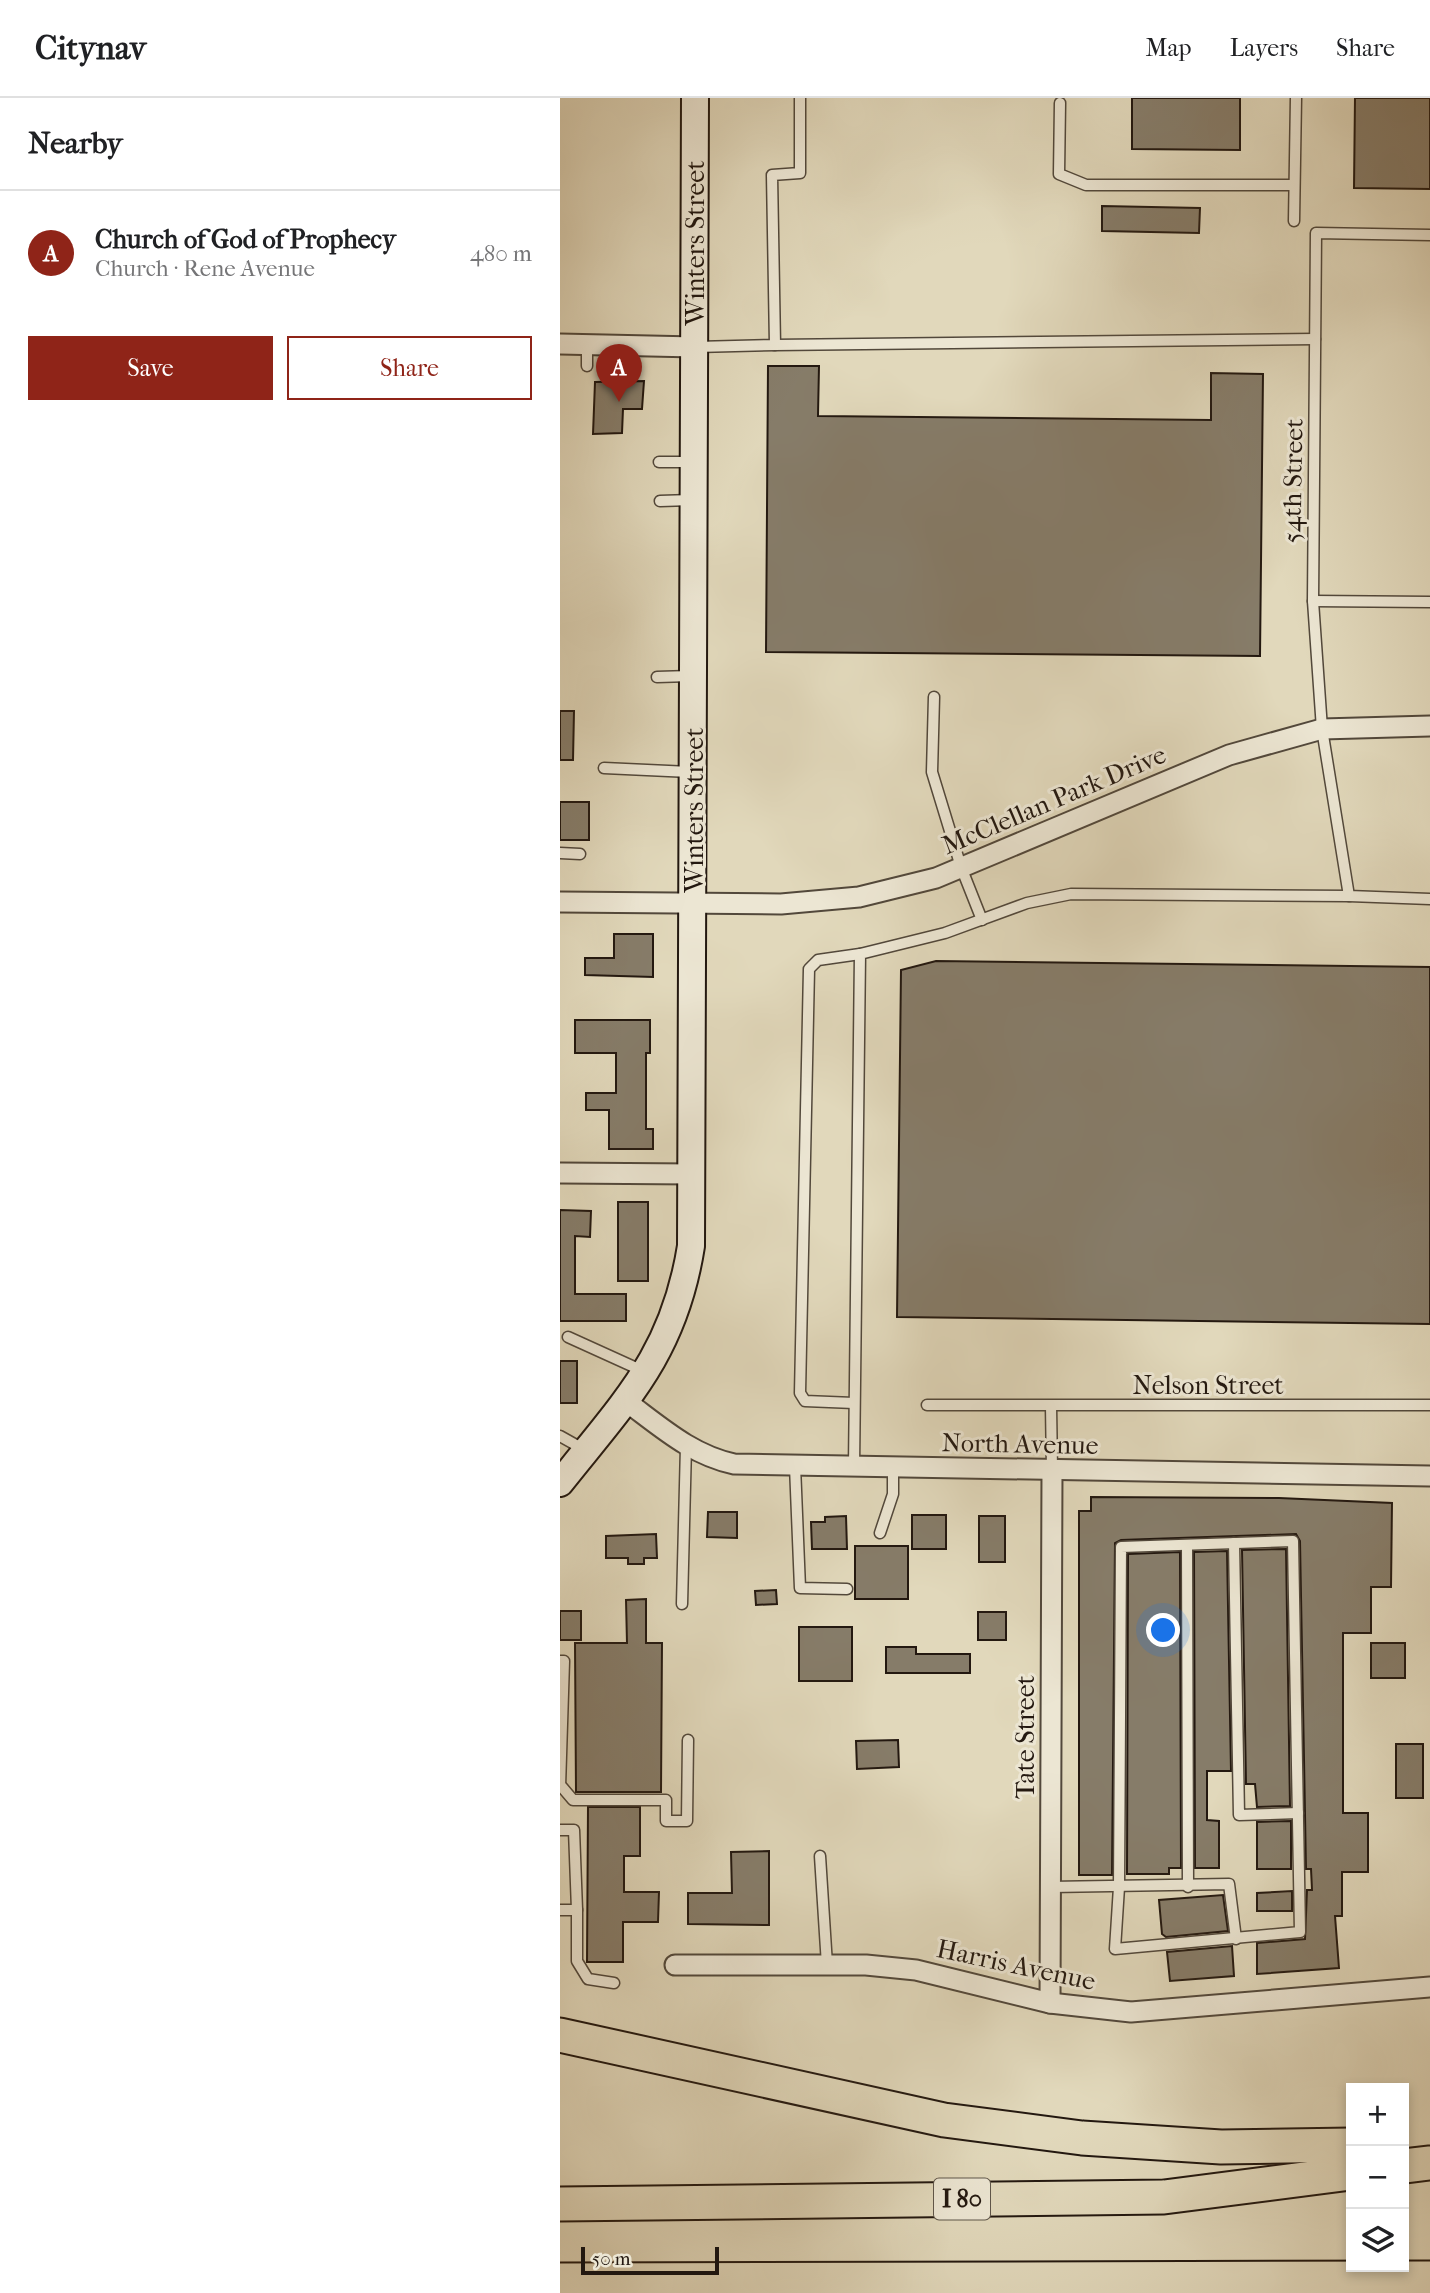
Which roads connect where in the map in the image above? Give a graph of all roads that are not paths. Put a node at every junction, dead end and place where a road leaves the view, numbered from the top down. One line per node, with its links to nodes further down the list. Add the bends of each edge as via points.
1 (695, 98): 12 (main road, Winters Street)
2 (800, 98): 11 (lane, via 800,173 772,175)
3 (1296, 98): 5 (lane)
4 (1060, 103): 5 (lane, via 1059,174 1086,185)
5 (1294, 185): 6 (lane)
6 (1294, 220)
7 (1430, 235): 8 (lane, 54th Street, via 1317,233)
8 (1315, 339): 11 (lane); 18 (lane, 54th Street)
9 (560, 344): 10 (street)
10 (587, 345): 12 (street); 13 (lane)
11 (775, 345): 12 (lane)
12 (695, 347): 15 (main road, Winters Street)
13 (587, 366)
14 (659, 462): 15 (lane)
15 (695, 462): 17 (main road, Winters Street)
16 (660, 500): 17 (lane)
17 (695, 500): 20 (main road, Winters Street)
18 (1313, 601): 19 (lane); 24 (lane, 54th Street)
19 (1430, 603)
20 (695, 676): 21 (lane); 26 (main road, Winters Street)
21 (657, 677)
22 (934, 697): 29 (lane, via 932,772)
23 (1430, 726): 24 (street, McClellan Park Drive)
24 (1322, 729): 29 (street, McClellan Park Drive, via 1229,755); 30 (lane, 54th Street)
25 (604, 768): 26 (lane)
26 (694, 772): 33 (main road, Winters Street)
27 (560, 853): 28 (lane)
28 (580, 854)
29 (961, 867): 33 (street, McClellan Park Drive, via 859,897 781,904); 34 (lane)
30 (1349, 896): 31 (lane); 34 (lane, via 1071,894 1027,903)
31 (1430, 899)
32 (560, 902): 33 (street, McClellan Park Drive)
33 (694, 903): 37 (main road, Winters Street)
34 (982, 920): 35 (lane)
35 (860, 954): 41 (lane); 41 (lane, via 818,960 809,969 800,1394 805,1401)
36 (560, 1173): 37 (street)
37 (694, 1174): 39 (main road, Winters Street, via 687,1273 664,1341)
38 (568, 1337): 39 (lane)
39 (647, 1373): 40 (main road, Winters Street)
40 (627, 1402): 46 (street, North Avenue); 47 (main road, Winters Street)
41 (854, 1403): 49 (lane)
42 (927, 1405): 44 (lane, Nelson Street)
43 (1430, 1405): 44 (lane, Nelson Street)
44 (1051, 1406): 51 (lane)
45 (560, 1436): 47 (lane)
46 (686, 1446): 48 (street, North Avenue, via 712,1460); 58 (lane)
47 (586, 1450): 53 (main road, Winters Street)
48 (795, 1466): 49 (street, North Avenue); 57 (lane, via 800,1588)
49 (854, 1467): 50 (street, North Avenue)
50 (892, 1468): 51 (street, North Avenue); 54 (lane, via 892,1494)
51 (1052, 1471): 52 (street, North Avenue); 66 (street, Tate Street)
52 (1430, 1476)
53 (560, 1483)
54 (880, 1532)
55 (1234, 1543): 56 (lane); 62 (lane, via 1239,1815); 62 (lane, via 1293,1541)
56 (1187, 1545): 65 (lane); 67 (lane, via 1121,1547)
57 (847, 1589)
58 (682, 1604)
59 (560, 1661): 61 (lane, via 564,1661)
60 (688, 1740): 61 (lane, via 687,1821 666,1821 666,1800 573,1800)
61 (561, 1787)
62 (1298, 1813): 70 (lane, via 1300,1932)
63 (560, 1830): 69 (lane, via 574,1830)
64 (820, 1856): 72 (lane)
65 (1188, 1886): 67 (lane); 70 (lane, via 1229,1884)
66 (1051, 1887): 67 (lane); 75 (street, Tate Street)
67 (1119, 1887): 70 (lane, via 1115,1949)
68 (560, 1910): 69 (lane)
69 (578, 1910): 73 (lane, via 578,1961 588,1979)
70 (1236, 1939)
71 (675, 1965): 72 (street, Harris Avenue)
72 (827, 1965): 75 (street, Harris Avenue, via 916,1970)
73 (614, 1983)
74 (1430, 1987): 75 (street, Harris Avenue, via 1163,2012)
75 (1051, 2003)
76 (560, 2035): 79 (highway, via 944,2120 1082,2138)
77 (1409, 2144): 78 (highway)
78 (1430, 2144)
79 (1346, 2159)
80 (1346, 2159): 83 (highway, I 80, via 1164,2197)
81 (1430, 2163): 82 (highway)
82 (1409, 2165)
83 (568, 2204)
84 (1430, 2278): 85 (highway)
85 (566, 2280)

